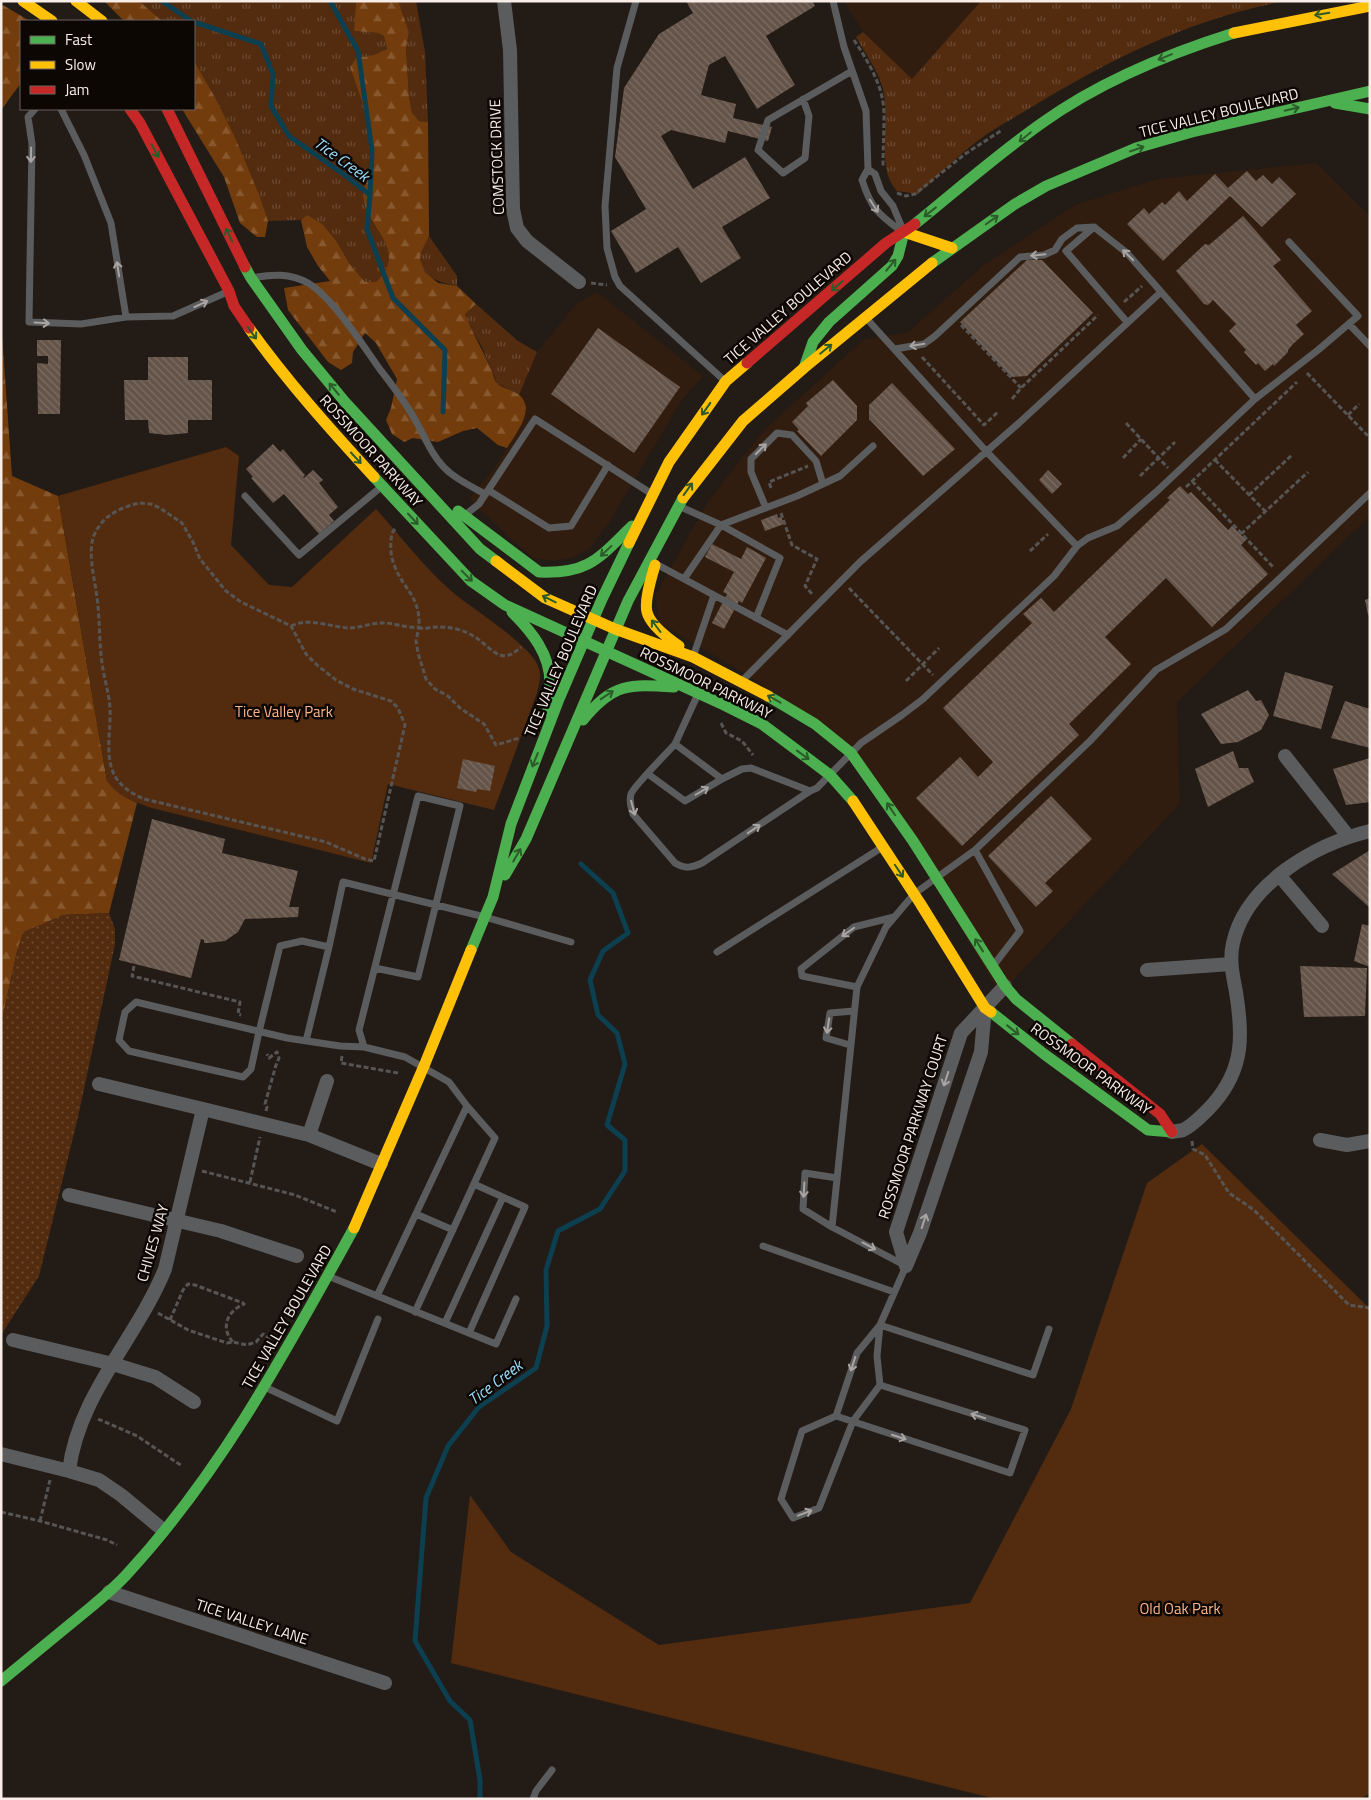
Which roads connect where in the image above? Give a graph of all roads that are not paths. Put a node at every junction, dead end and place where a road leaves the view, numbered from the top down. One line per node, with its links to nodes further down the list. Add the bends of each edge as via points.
1 (23, 1): 7 (street)
2 (76, 1): 8 (street)
3 (504, 1): 23 (street, COMSTOCK DRIVE, via 510,50 513,209 517,228 527,241)
4 (636, 1): 33 (lane, via 617,68 605,206 607,248 620,286)
5 (833, 1): 9 (lane)
6 (1370, 6): 20 (street, TICE VALLEY BOULEVARD, one-way to 20, via 1245,30 1139,68 1043,122)
7 (51, 20)
8 (101, 20)
9 (852, 71): 11 (lane); 18 (lane, via 866,111)
10 (1370, 91): 12 (street, TICE VALLEY BOULEVARD)
11 (804, 100): 11 (lane, via 768,120 758,150 783,173 805,158 810,116)
12 (1325, 102): 13 (street); 22 (street, TICE VALLEY BOULEVARD, one-way to 12, via 1046,186 1136,148)
13 (1370, 109)
14 (34, 110): 27 (lane, one-way to 27, via 28,117 32,144 29,322 81,324)
15 (62, 110): 27 (lane, one-way to 15, via 111,223 84,155)
16 (131, 110): 24 (street, ROSSMOOR PARKWAY, one-way to 24)
17 (167, 110): 24 (street, ROSSMOOR PARKWAY, one-way to 17)
18 (868, 169): 20 (lane, via 875,174); 20 (lane, one-way to 20, via 862,180 870,201 880,216)
19 (1094, 227): 25 (lane, one-way to 19, via 1127,253); 28 (lane, via 1066,251); 31 (lane, one-way to 31, via 1077,228 1062,239 1055,250 1044,255 1020,257 935,336 924,344)
20 (904, 232): 22 (street); 32 (street, one-way to 20, via 813,342 829,322 892,266); 33 (street, TICE VALLEY BOULEVARD, one-way to 33, via 886,243)
21 (1290, 242): 29 (lane, via 1358,316)
22 (952, 248): 26 (street, TICE VALLEY BOULEVARD)
23 (579, 282)
24 (240, 285): 27 (lane, one-way to 24, via 173,316); 39 (street, ROSSMOOR PARKWAY, one-way to 39, via 234,306 239,315 322,421); 40 (lane, via 267,275 281,275 306,282 321,292 404,403 427,444 449,473); 47 (street, ROSSMOOR PARKWAY, one-way to 24, via 412,474)
25 (1161, 292): 28 (lane); 34 (lane)
26 (866, 316): 31 (lane); 32 (street, TICE VALLEY BOULEVARD, one-way to 26)
27 (126, 317)
28 (1127, 322): 36 (lane)
29 (1349, 324): 30 (lane); 34 (lane)
30 (1370, 346)
31 (895, 349): 36 (lane)
32 (805, 367): 44 (street, TICE VALLEY BOULEVARD, one-way to 32, via 743,421)
33 (726, 381): 42 (street, TICE VALLEY BOULEVARD, one-way to 42, via 669,462)
34 (1255, 399): 50 (lane, via 1122,522)
35 (873, 446): 38 (lane, via 840,476)
36 (986, 450): 50 (lane); 58 (lane, via 860,562)
37 (608, 465): 40 (lane, via 571,526 549,528); 40 (lane, via 535,419); 42 (lane)
38 (823, 484): 45 (lane); 45 (lane, one-way to 38, via 751,472 751,460 777,433 792,435 816,461)
39 (382, 486): 43 (lane, via 299,555); 54 (street, ROSSMOOR PARKWAY, one-way to 54, via 471,581)
40 (487, 492): 47 (lane, via 479,504)
41 (1370, 493): 77 (lane, via 1226,629 1156,670 1090,742)
42 (653, 494): 46 (street, TICE VALLEY BOULEVARD)
43 (245, 496)
44 (679, 505): 48 (lane); 49 (street, TICE VALLEY BOULEVARD)
45 (766, 508): 48 (lane)
46 (641, 518): 47 (street, one-way to 47, via 588,566 551,573 539,572); 56 (street, TICE VALLEY BOULEVARD)
47 (460, 519): 56 (street, ROSSMOOR PARKWAY, one-way to 47, via 545,598 480,549)
48 (721, 525): 52 (lane); 55 (lane, via 780,558)
49 (664, 532): 51 (street); 57 (street, TICE VALLEY BOULEVARD)
50 (1077, 546): 68 (lane, via 1054,576 923,699 861,742)
51 (656, 563): 52 (lane); 61 (street, one-way to 51, via 661,633 647,612 649,585)
52 (684, 579): 53 (lane)
53 (714, 595): 55 (lane); 61 (lane)
54 (505, 606): 59 (street, ROSSMOOR PARKWAY); 65 (street, via 544,650 550,680)
55 (756, 618): 58 (lane)
56 (593, 620): 57 (street, ROSSMOOR PARKWAY); 59 (street, TICE VALLEY BOULEVARD)
57 (615, 629): 60 (street, TICE VALLEY BOULEVARD); 61 (street, ROSSMOOR PARKWAY)
58 (788, 635): 62 (lane)
59 (584, 641): 60 (street, ROSSMOOR PARKWAY); 65 (street, TICE VALLEY BOULEVARD)
60 (606, 651): 63 (street, ROSSMOOR PARKWAY); 67 (street, TICE VALLEY BOULEVARD)
61 (693, 657): 62 (street, ROSSMOOR PARKWAY)
62 (741, 683): 68 (street, ROSSMOOR PARKWAY, one-way to 62, via 815,724)
63 (687, 688): 64 (street, ROSSMOOR PARKWAY); 67 (street, one-way to 63, via 591,709 615,690 638,685)
64 (698, 693): 66 (lane); 71 (street, ROSSMOOR PARKWAY, one-way to 71, via 762,724)
65 (546, 733): 82 (street, TICE VALLEY BOULEVARD, one-way to 82, via 511,824)
66 (675, 744): 70 (lane); 72 (lane)
67 (565, 746): 82 (street, TICE VALLEY BOULEVARD, one-way to 67, via 526,838)
68 (851, 753): 71 (lane); 79 (street, ROSSMOOR PARKWAY, one-way to 68)
69 (1285, 756): 75 (street)
70 (648, 774): 72 (lane, one-way to 72, via 684,801); 73 (lane, one-way to 73, via 631,793 633,814 683,868 702,863)
71 (830, 775): 73 (lane, via 818,788); 76 (street, ROSSMOOR PARKWAY, via 847,792)
72 (722, 779): 73 (lane, via 751,768)
73 (810, 791)
74 (1370, 831): 75 (street)
75 (1348, 836): 78 (street, via 1302,858)
76 (883, 847): 81 (street, ROSSMOOR PARKWAY, one-way to 81); 89 (lane)
77 (975, 850): 79 (lane); 91 (lane, via 1020,931)
78 (1279, 875): 86 (street); 90 (street, via 1254,900 1241,919 1233,943)
79 (936, 877): 81 (lane); 91 (street, ROSSMOOR PARKWAY, one-way to 79)
80 (394, 894): 83 (lane); 83 (lane, via 418,796 460,806); 88 (lane, via 344,882); 92 (lane)
81 (914, 894): 85 (lane); 96 (street, ROSSMOOR PARKWAY)
82 (492, 897): 84 (street, TICE VALLEY BOULEVARD)
83 (434, 904): 84 (lane); 92 (lane, via 418,977)
84 (485, 916): 87 (lane); 102 (street, TICE VALLEY BOULEVARD)
85 (894, 917): 95 (lane); 95 (lane, one-way to 95, via 854,927 801,969 802,976)
86 (1322, 926)
87 (571, 942)
88 (329, 947): 98 (lane, via 302,941 280,946); 99 (lane)
89 (717, 952)
90 (1231, 964): 93 (street); 107 (street, via 1241,1021 1240,1050 1234,1072 1224,1092 1208,1110 1184,1130)
91 (993, 967): 94 (street, ROSSMOOR PARKWAY)
92 (375, 968): 101 (lane, via 359,1030)
93 (1146, 970)
94 (1005, 986): 96 (street, ROSSMOOR PARKWAY COURT); 107 (street, ROSSMOOR PARKWAY, via 1016,999 1160,1114)
95 (857, 987): 97 (lane)
96 (985, 1008): 107 (street, ROSSMOOR PARKWAY, one-way to 107, via 1148,1130); 122 (street, one-way to 96, via 981,1052); 122 (street, ROSSMOOR PARKWAY COURT, one-way to 122, via 960,1033 896,1232)
97 (854, 1011): 100 (lane); 100 (lane, one-way to 100, via 830,1013 826,1038)
98 (259, 1032): 98 (lane, via 136,1002 125,1012 119,1040 129,1052 243,1077 251,1069); 99 (lane)
99 (306, 1041): 101 (lane)
100 (850, 1045): 112 (lane)
101 (364, 1046): 102 (lane, via 405,1057)
102 (424, 1066): 105 (lane, via 449,1082); 111 (street, TICE VALLEY BOULEVARD)
103 (327, 1081): 108 (street)
104 (99, 1084): 106 (street)
105 (467, 1106): 113 (lane, via 495,1138); 116 (lane)
106 (203, 1109): 108 (street); 117 (street, CHIVES WAY)
107 (1172, 1132)
108 (309, 1135): 111 (street)
109 (1320, 1140): 110 (street, via 1347,1144)
110 (1370, 1141)
111 (381, 1164): 123 (street, TICE VALLEY BOULEVARD, via 355,1227)
112 (837, 1178): 118 (lane); 118 (lane, one-way to 118, via 805,1173 803,1209)
113 (474, 1184): 115 (lane); 119 (lane)
114 (69, 1195): 117 (street)
115 (503, 1197): 129 (lane); 132 (lane, via 525,1207)
116 (416, 1214): 119 (lane); 125 (lane)
117 (177, 1221): 121 (street, via 221,1231); 134 (street, CHIVES WAY, via 156,1292)
118 (832, 1226): 122 (lane, one-way to 122)
119 (453, 1230): 127 (lane)
120 (763, 1246): 124 (lane)
121 (297, 1256)
122 (906, 1266): 124 (lane)
123 (328, 1276): 125 (lane); 136 (street, TICE VALLEY BOULEVARD)
124 (894, 1292): 130 (lane)
125 (377, 1296): 127 (lane)
126 (516, 1299): 132 (lane, via 496,1344)
127 (415, 1312): 129 (lane)
128 (378, 1320): 136 (lane, via 337,1421)
129 (445, 1324): 132 (lane)
130 (880, 1325): 131 (lane, via 1033,1375); 135 (lane, via 877,1356); 138 (lane, one-way to 138, via 857,1353)
131 (1049, 1329)
132 (469, 1333)
133 (13, 1340): 134 (street)
134 (113, 1364): 137 (street, via 154,1377); 141 (street, CHIVES WAY, via 85,1413 72,1449)
135 (880, 1385): 139 (lane); 139 (lane, one-way to 135, via 1010,1473 1025,1430)
136 (265, 1388): 142 (street, TICE VALLEY BOULEVARD, via 184,1507)
137 (194, 1402)
138 (836, 1416): 139 (lane); 139 (lane, one-way to 139, via 802,1431 781,1499 793,1518 819,1508)
139 (853, 1421)
140 (1, 1454): 141 (street)
141 (69, 1471): 142 (street, via 98,1480)
142 (163, 1530): 143 (street, TICE VALLEY BOULEVARD)
143 (109, 1592): 144 (street, TICE VALLEY BOULEVARD); 145 (street, TICE VALLEY LANE)
144 (1, 1681)
145 (385, 1683)
146 (552, 1770): 147 (lane)
147 (533, 1799)

